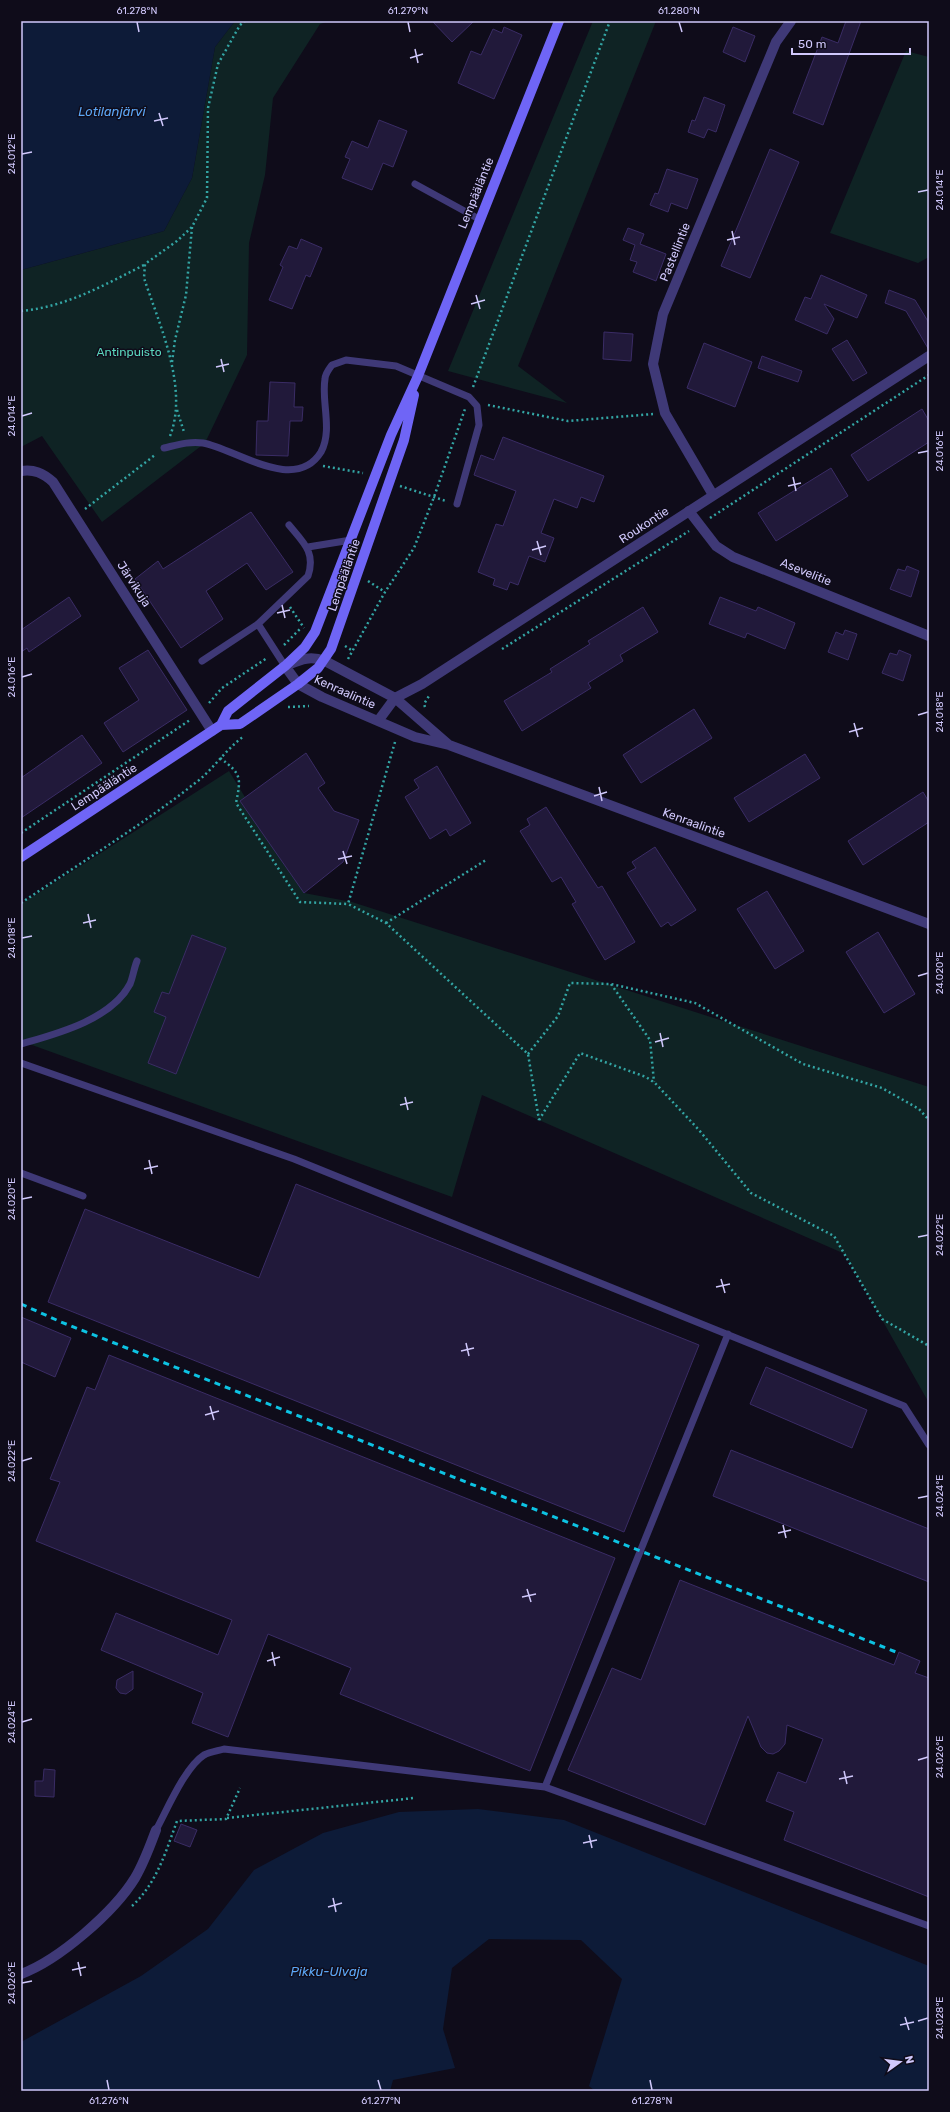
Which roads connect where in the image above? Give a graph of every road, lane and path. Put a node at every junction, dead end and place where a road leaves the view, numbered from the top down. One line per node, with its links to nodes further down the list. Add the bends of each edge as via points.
1 (245, 21): 7 (path, via 240,25 218,64 208,108 206,198)
2 (559, 21): 6 (main road, Lempääläntie)
3 (610, 21): 14 (path)
4 (791, 21): 16 (street, Pastellintie, via 776,42 664,314 652,364)
5 (415, 184): 6 (lane)
6 (479, 219): 13 (main road, Lempääläntie)
7 (192, 227): 8 (path); 11 (path, via 186,295)
8 (145, 264): 9 (path, via 76,299); 11 (path, via 144,278)
9 (21, 311)
10 (928, 359): 23 (street, Roukontie)
11 (172, 365): 15 (path)
12 (929, 375): 29 (path)
13 (418, 376): 14 (lane); 19 (lane, via 396,366 346,360 332,365 324,378 327,428 321,451); 21 (main road, Lempääläntie); 22 (main road, Lempääläntie, via 404,440)
14 (469, 397): 16 (path, via 494,407 568,421); 24 (path); 25 (lane, via 477,406 479,425)
15 (176, 408): 17 (path, via 183,431); 18 (path, via 174,425)
16 (665, 413): 23 (street, Pastellintie)
17 (192, 441): 18 (lane); 19 (lane, via 205,443 273,469 297,470)
18 (164, 448): 27 (path, via 106,495)
19 (309, 464): 21 (path)
20 (21, 471): 27 (street, Järvikuja, via 32,470 44,474 53,482)
21 (375, 477): 30 (main road, Lempääläntie)
22 (390, 482): 24 (path); 42 (main road, Lempääläntie, via 335,642)
23 (713, 495): 26 (street, Roukontie)
24 (434, 497): 25 (path); 33 (path, via 414,548)
25 (457, 504)
26 (690, 511): 29 (street, Asevelitie); 47 (street, Roukontie, via 422,684)
27 (74, 516): 49 (street, Järvikuja)
28 (289, 525): 31 (lane)
29 (699, 525): 38 (street, Asevelitie, via 716,546 733,557); 40 (path)
30 (351, 540): 31 (lane); 43 (main road, Lempääläntie, via 315,632 305,647)
31 (308, 547): 34 (lane, via 312,565 308,576)
32 (366, 580): 33 (path)
33 (386, 592): 44 (path)
34 (284, 599): 36 (lane); 37 (path)
35 (305, 620): 37 (path)
36 (258, 624): 39 (lane); 41 (lane)
37 (302, 627): 39 (path)
38 (929, 636)
39 (276, 652): 43 (lane); 49 (path, via 222,688)
40 (498, 652)
41 (202, 661)
42 (325, 661): 43 (street, Kenraalintie, via 316,657); 44 (street, Kenraalintie); 45 (main road, Lempääläntie)
43 (285, 666): 45 (street, Kenraalintie); 51 (main road, Lempääläntie, via 231,708)
44 (341, 670): 47 (street, Kenraalintie)
45 (298, 684): 46 (street, Kenraalintie); 51 (main road, Lempääläntie, via 240,724)
46 (322, 697): 48 (path, via 317,706 288,707); 50 (street, Kenraalintie)
47 (395, 698): 50 (street, Roukontie); 55 (street, Kenraalintie)
48 (282, 711)
49 (200, 712): 52 (street, Järvikuja); 57 (path)
50 (378, 721): 55 (street, Kenraalintie, via 415,737)
51 (221, 725): 52 (main road, Lempääläntie)
52 (212, 731): 58 (main road, Lempääläntie)
53 (246, 736): 56 (path)
54 (396, 737): 61 (path)
55 (449, 745): 63 (street, Kenraalintie)
56 (220, 758): 60 (path, via 208,772 170,803); 61 (path, via 236,771 240,781 236,803 300,902)
57 (21, 833)
58 (21, 857)
59 (486, 860): 62 (path)
60 (21, 903)
61 (348, 904): 62 (path)
62 (386, 923): 67 (path)
63 (929, 924)
64 (137, 961): 66 (lane, via 129,985 112,1006 70,1030)
65 (611, 984): 67 (path, via 570,983 558,1016); 69 (path, via 650,1040); 70 (path, via 695,1003 803,1064 882,1088 920,1109)
66 (21, 1044)
67 (528, 1054): 69 (path, via 539,1120 580,1053)
68 (21, 1062): 73 (lane, via 294,1159)
69 (654, 1082): 74 (path, via 699,1130 751,1193 834,1236 882,1319)
70 (929, 1120)
71 (21, 1173): 72 (lane)
72 (83, 1196)
73 (728, 1334): 75 (lane, via 904,1406); 76 (lane)
74 (929, 1346)
75 (929, 1446)
76 (545, 1787): 80 (lane, via 224,1750 204,1755 194,1763); 82 (lane)
77 (240, 1788): 79 (path)
78 (414, 1798): 79 (path)
79 (226, 1818): 81 (path, via 178,1821)
80 (156, 1830): 83 (street, via 135,1878 110,1911 74,1941 38,1966)
81 (171, 1836)
82 (929, 1926)
83 (21, 1974)

